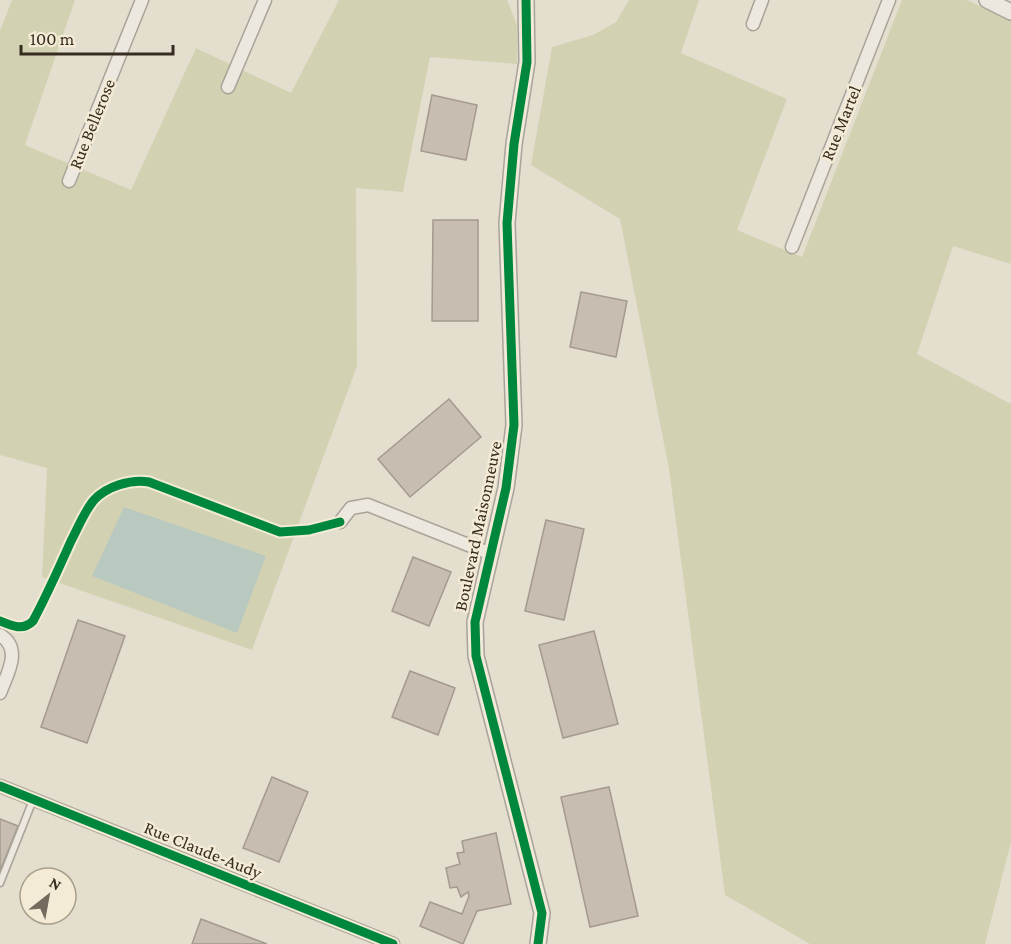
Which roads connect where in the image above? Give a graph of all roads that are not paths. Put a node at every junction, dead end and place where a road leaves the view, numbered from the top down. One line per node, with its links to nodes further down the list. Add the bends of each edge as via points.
1 (142, 0): 10 (street, Rue Bellerose)
2 (266, 0): 9 (street)
3 (526, 0): 13 (street, Boulevard Maisonneuve, via 527,62 507,223 514,425 511,462)
4 (762, 0): 8 (street)
5 (889, 0): 11 (street, Rue Martel)
6 (987, 0): 7 (street)
7 (1011, 12)
8 (753, 24)
9 (228, 87)
10 (69, 182)
11 (792, 247)
12 (340, 522): 13 (street, via 351,508 368,505)
13 (491, 554): 20 (street, Boulevard Maisonneuve, via 475,622 476,656 542,913)
14 (0, 635): 15 (street, via 11,645 13,654)
15 (0, 693)
16 (0, 786): 17 (street, Rue Claude-Audy)
17 (34, 799): 18 (lane); 19 (street, Rue Claude-Audy)
18 (0, 883)
19 (393, 944)
20 (538, 944)

